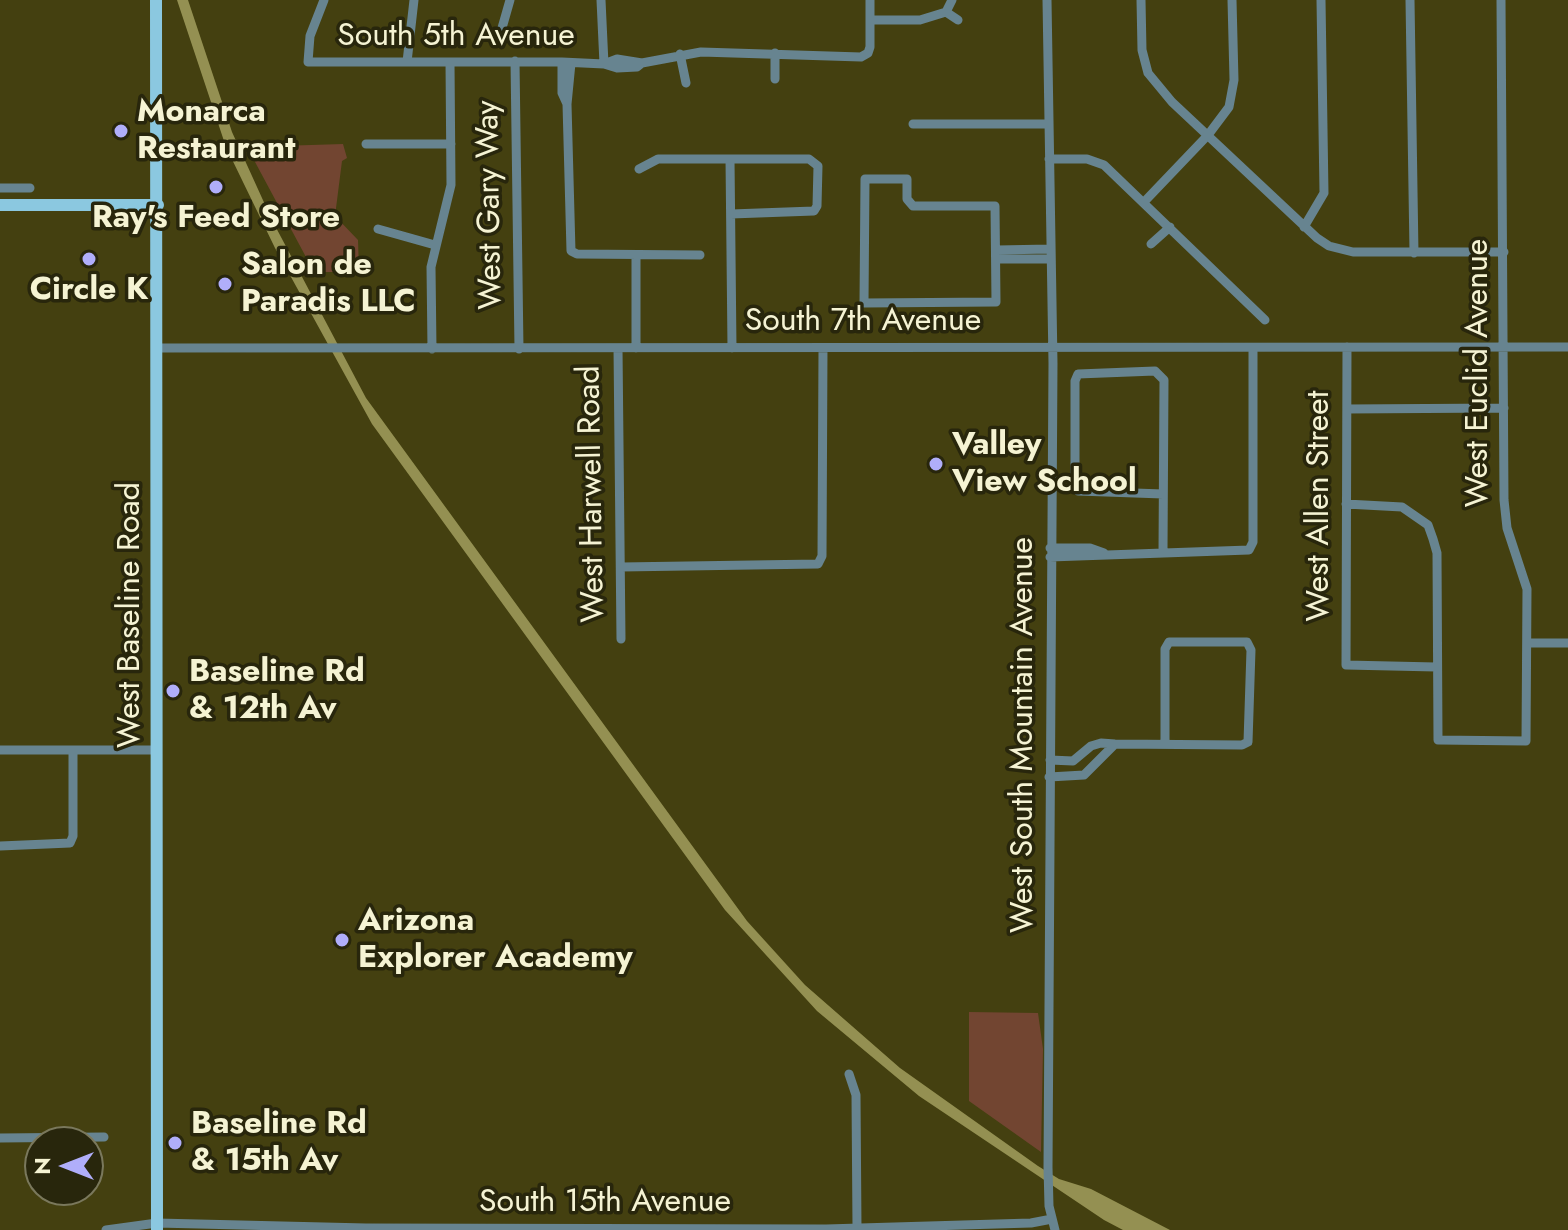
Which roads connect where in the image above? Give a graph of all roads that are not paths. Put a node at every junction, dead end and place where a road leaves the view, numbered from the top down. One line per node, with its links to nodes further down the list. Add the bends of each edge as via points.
1 (156, 0): 39 (main road, West Baseline Road)
2 (324, 0): 21 (street, South 5th Avenue, via 310,36 308,62)
3 (414, 0): 21 (street)
4 (510, 0): 17 (street)
5 (601, 0): 24 (street)
6 (870, 0): 15 (street)
7 (952, 0): 14 (street)
8 (1047, 0): 28 (street, West South Mountain Avenue)
9 (1141, 0): 29 (street, via 1145,67)
10 (1232, 0): 29 (street, via 1233,90 1224,116)
11 (1321, 0): 42 (street, via 1324,193)
12 (1410, 0): 47 (street)
13 (1501, 0): 46 (street, West Euclid Avenue)
14 (946, 12): 15 (street, via 920,20); 16 (street)
15 (870, 20): 18 (street, South 5th Avenue, via 868,53 861,57)
16 (958, 20)
17 (502, 28)
18 (775, 53): 19 (street, South 5th Avenue); 25 (street)
19 (680, 54): 24 (street, South 5th Avenue); 26 (street)
20 (515, 61): 22 (street, South 5th Avenue); 23 (street, South 5th Avenue); 63 (street, West Gary Way)
21 (407, 62): 22 (street, South 5th Avenue)
22 (450, 62): 31 (street)
23 (566, 62): 24 (street, South 5th Avenue); 49 (street, via 571,251)
24 (604, 64)
25 (775, 79)
26 (686, 83)
27 (913, 124): 28 (street)
28 (1049, 124): 33 (street, West South Mountain Avenue)
29 (1208, 135): 37 (street); 42 (street)
30 (366, 144): 31 (street)
31 (451, 144): 45 (street, via 449,193)
32 (730, 159): 34 (street, via 658,159); 40 (street); 40 (street, via 814,161 818,166 814,211)
33 (1049, 159): 37 (street, via 1100,163); 48 (street, West South Mountain Avenue)
34 (639, 169)
35 (0, 188): 36 (street)
36 (30, 188)
37 (1144, 202): 41 (street)
38 (0, 205): 39 (main road)
39 (158, 205): 56 (main road, West Baseline Road)
40 (731, 214): 59 (street)
41 (1170, 227): 44 (street); 52 (street)
42 (1304, 227): 47 (street, via 1341,250)
43 (378, 229): 45 (street)
44 (1151, 244)
45 (435, 245): 62 (street)
46 (1504, 252): 47 (street); 54 (street, West Euclid Avenue)
47 (1414, 253)
48 (1050, 254): 51 (street); 64 (street, West South Mountain Avenue)
49 (636, 255): 50 (street); 58 (street)
50 (700, 255)
51 (997, 255): 51 (street, via 996,302 864,303 865,179 907,179 909,205 995,206)
52 (1265, 320)
53 (1347, 347): 54 (street, South 7th Avenue); 61 (street, South 7th Avenue); 66 (street, West Allen Street)
54 (1505, 347): 55 (street, South 7th Avenue); 65 (street, West Euclid Avenue)
55 (1568, 347)
56 (157, 348): 62 (street, South 7th Avenue); 80 (main road, West Baseline Road)
57 (618, 348): 58 (street, South 7th Avenue); 63 (street, South 7th Avenue); 71 (street, West Harwell Road)
58 (636, 348): 59 (street, South 7th Avenue)
59 (732, 348): 60 (street, South 7th Avenue)
60 (823, 348): 64 (street, South 7th Avenue); 71 (street, via 818,564)
61 (1253, 348): 64 (street, South 7th Avenue); 70 (street, via 1253,542 1249,550)
62 (432, 349): 63 (street, South 7th Avenue)
63 (519, 349)
64 (1052, 349): 69 (street, West South Mountain Avenue)
65 (1504, 408): 66 (street); 73 (street, West Euclid Avenue, via 1504,515 1527,589)
66 (1347, 409): 68 (street, West Allen Street)
67 (1163, 494): 67 (street, via 1161,373 1078,374 1078,491); 70 (street)
68 (1346, 504): 75 (street, via 1402,507 1428,525 1437,553); 75 (street, West Allen Street, via 1346,665)
69 (1050, 552): 70 (street); 82 (street, West South Mountain Avenue)
70 (1163, 552)
71 (621, 567): 72 (street, West Harwell Road)
72 (621, 639)
73 (1528, 643): 74 (street); 75 (street, West Euclid Avenue, via 1526,741 1438,740)
74 (1568, 643)
75 (1436, 667)
76 (1115, 744): 77 (street); 81 (street, via 1097,743); 83 (street)
77 (1165, 744): 77 (street, via 1169,642 1249,644 1248,742)
78 (0, 750): 79 (street)
79 (73, 750): 80 (street); 85 (street, via 70,843)
80 (157, 750): 90 (main road, West Baseline Road)
81 (1077, 759): 82 (street); 83 (street)
82 (1050, 760): 84 (street, West South Mountain Avenue)
83 (1086, 773): 84 (street)
84 (1049, 777): 89 (street, West South Mountain Avenue)
85 (0, 846)
86 (849, 1074): 91 (street, via 856,1095)
87 (0, 1138): 88 (street)
88 (24, 1138)
89 (1052, 1219): 91 (street, South 15th Avenue); 94 (street, West South Mountain Avenue)
90 (157, 1227): 92 (street, South 15th Avenue); 93 (street, South 15th Avenue)
91 (857, 1228): 93 (street, South 15th Avenue)
92 (106, 1230)
93 (826, 1230)
94 (1055, 1230)

